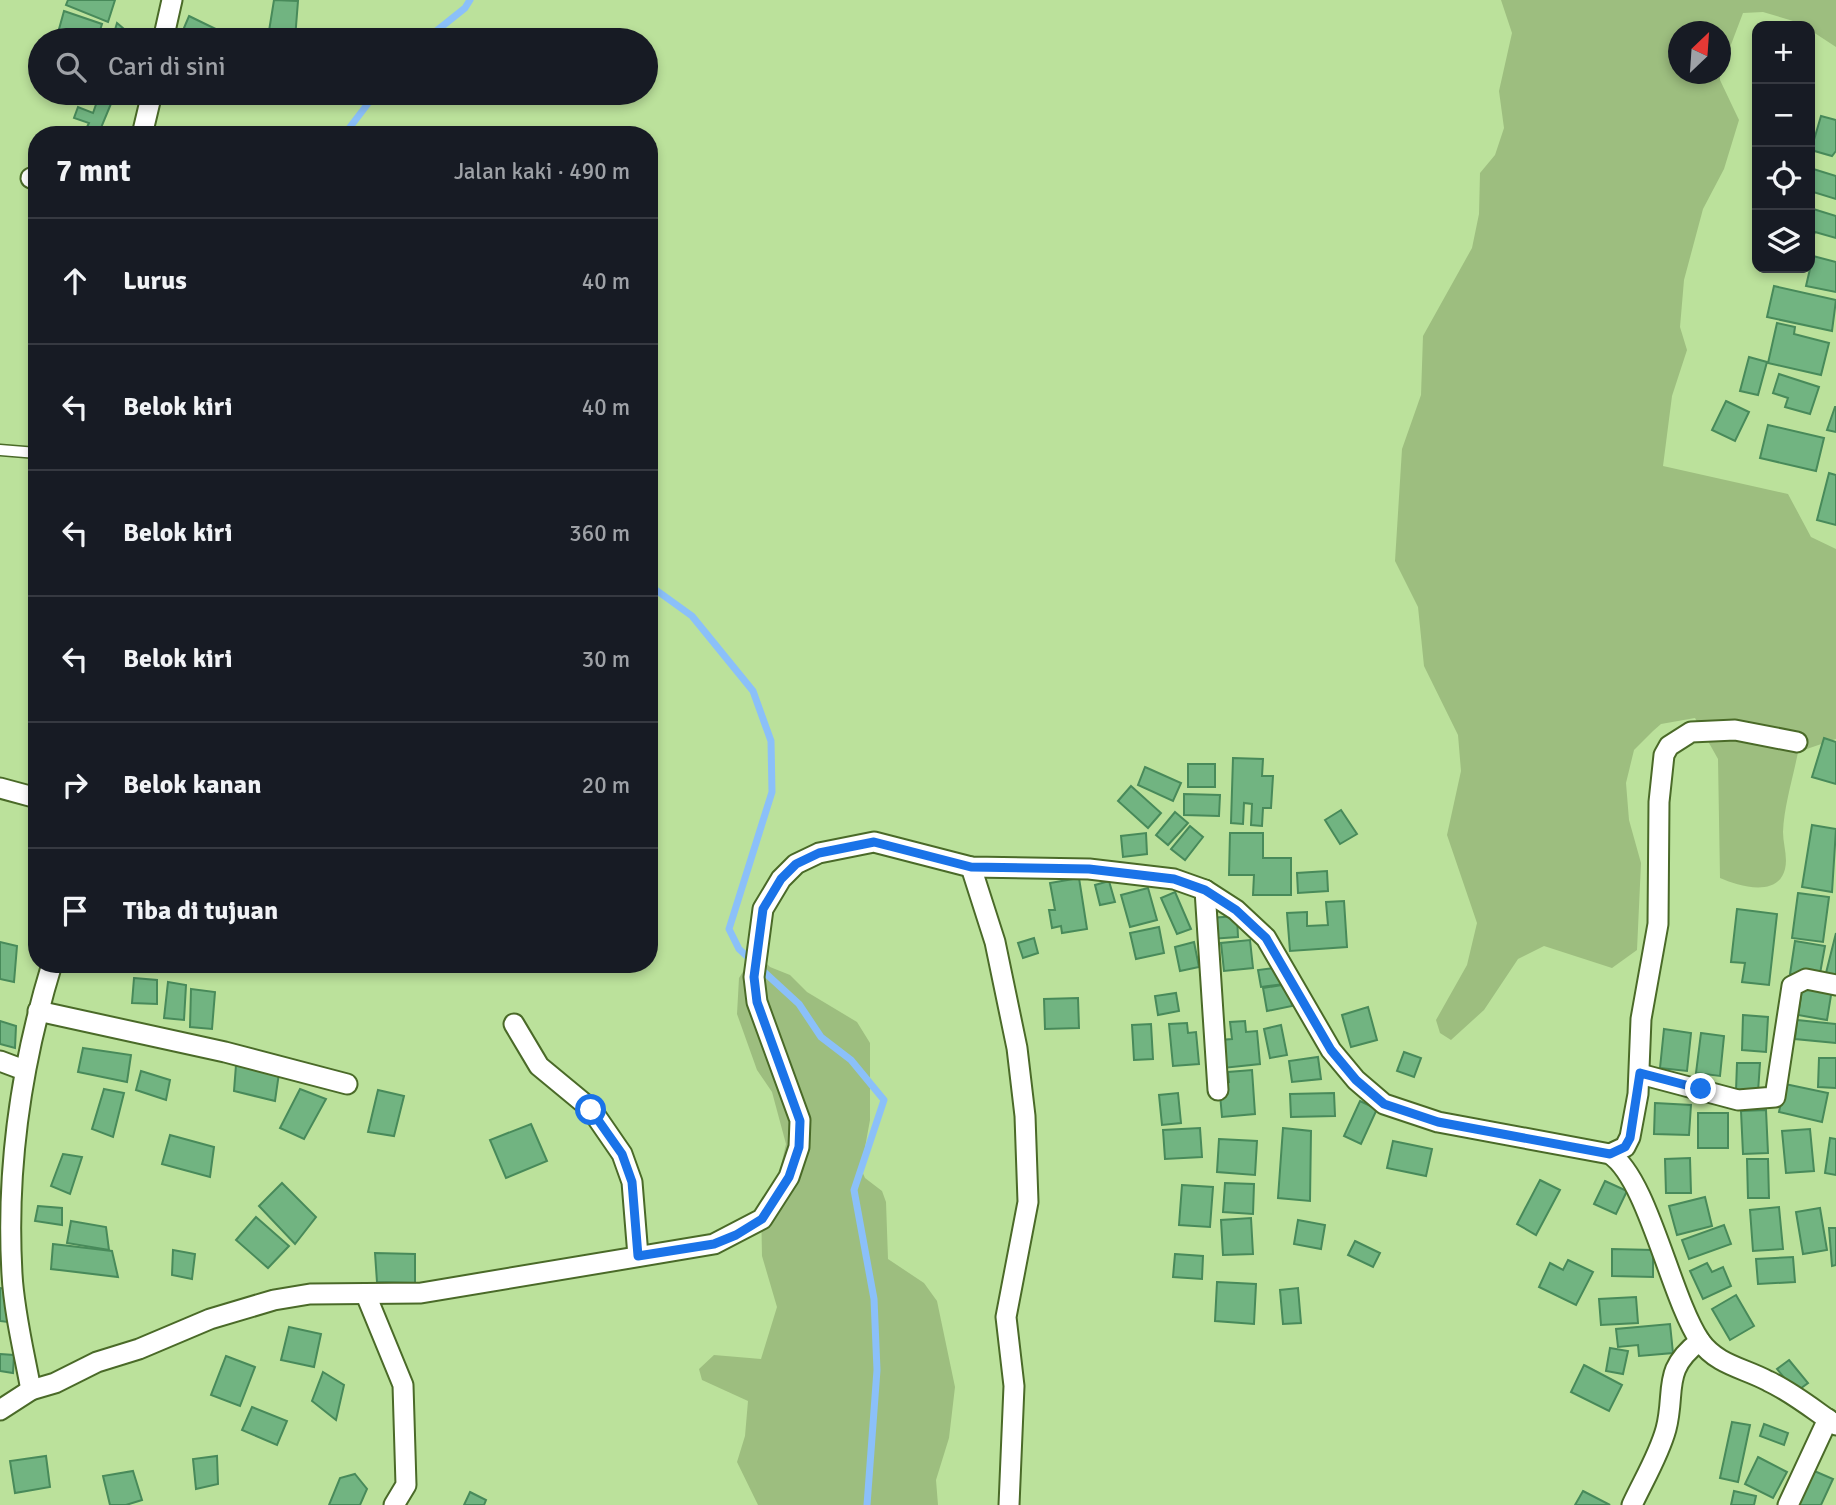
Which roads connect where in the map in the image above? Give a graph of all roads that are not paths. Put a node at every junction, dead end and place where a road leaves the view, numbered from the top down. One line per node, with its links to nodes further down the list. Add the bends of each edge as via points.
1 (172, 0): 2 (street)
2 (166, 28)
3 (149, 105): 4 (street)
4 (144, 126)
5 (0, 450): 6 (lane)
6 (28, 452)
7 (1797, 742): 18 (street, via 1735,730 1691,732 1669,746 1664,755 1658,924 1642,1019)
8 (0, 788): 9 (street)
9 (28, 796)
10 (971, 867): 11 (street, via 1089,869 1174,879); 22 (street, via 874,842 819,853 796,864 781,879 763,909 754,977 765,1027 800,1121 799,1147 789,1177 762,1219 736,1235 714,1244); 29 (street, via 995,942 1017,1048 1025,1116 1028,1202 1006,1317 1014,1386)
11 (1205, 890): 20 (street); 21 (street, via 1266,938 1331,1050 1384,1104 1438,1122)
12 (49, 973): 14 (street)
13 (1836, 985): 18 (street, via 1806,979 1792,986 1775,1097 1738,1100)
14 (38, 1011): 17 (street); 19 (street)
15 (514, 1024): 22 (street, via 538,1066 591,1110 622,1154 632,1182)
16 (0, 1061): 17 (street)
17 (24, 1070): 25 (street, via 14,1149 11,1263)
18 (1640, 1073): 21 (street, via 1630,1138 1625,1147)
19 (347, 1084)
20 (1219, 1090)
21 (1610, 1154): 24 (street, via 1632,1182)
22 (638, 1256): 23 (street, via 421,1293)
23 (366, 1295): 25 (street, via 310,1294 274,1300 178,1330); 28 (street, via 403,1385 405,1485)
24 (1700, 1341): 27 (street, via 1715,1358 1770,1381); 30 (street, via 1671,1379 1666,1429)
25 (31, 1390): 26 (street)
26 (0, 1410)
27 (1832, 1422): 31 (street)
28 (394, 1505)
29 (1009, 1505)
30 (1632, 1505)
31 (1788, 1505)

